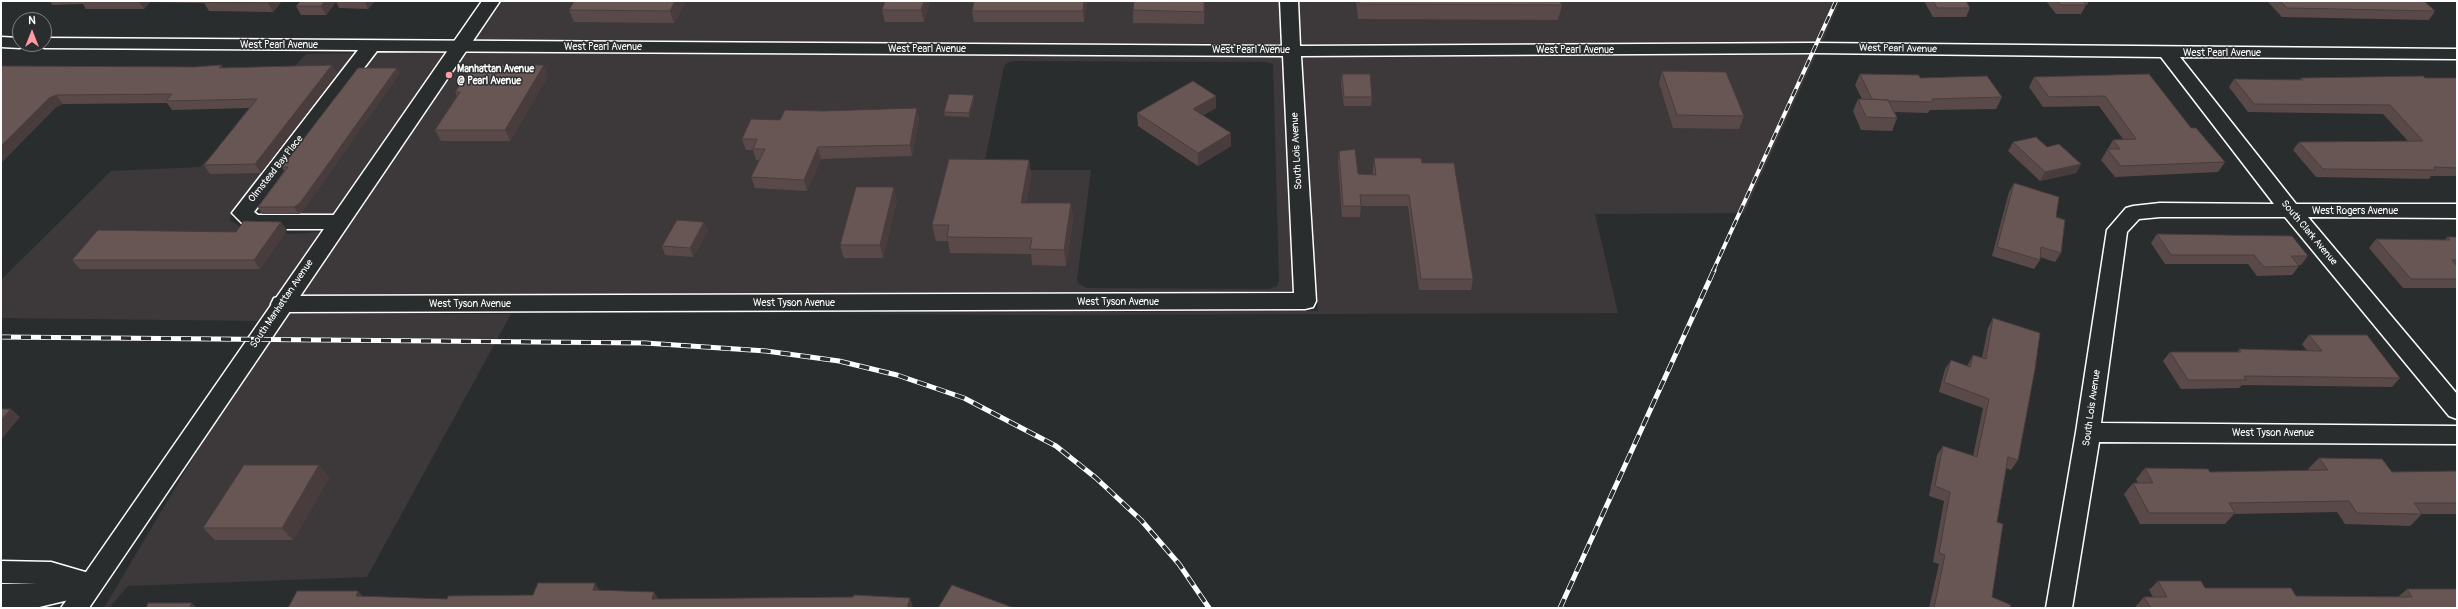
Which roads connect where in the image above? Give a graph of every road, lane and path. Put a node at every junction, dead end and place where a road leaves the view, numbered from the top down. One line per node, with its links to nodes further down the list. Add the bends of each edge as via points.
1 (491, 1): 7 (street, South Manhattan Avenue)
2 (1288, 1): 8 (street, South Lois Avenue)
3 (1, 42): 4 (street)
4 (12, 43)
5 (52, 43): 6 (street, West Pearl Avenue)
6 (371, 46): 7 (street, West Pearl Avenue); 14 (street, Olmstead Bay Place, via 242,213 253,222)
7 (460, 46): 8 (street, West Pearl Avenue); 14 (street, South Manhattan Avenue)
8 (1291, 51): 9 (street, West Pearl Avenue, via 1814,48); 15 (street, South Lois Avenue)
9 (2167, 52): 10 (street, West Pearl Avenue); 11 (street, South Clark Avenue)
10 (2457, 54)
11 (2290, 210): 12 (street, West Rogers Avenue); 13 (street, West Rogers Avenue, via 2160,210); 17 (street, South Clark Avenue)
12 (2457, 211)
13 (2133, 213): 18 (street, South Lois Avenue, via 2117,230)
14 (338, 222): 16 (street, South Manhattan Avenue)
15 (1305, 301): 16 (street, West Tyson Avenue)
16 (282, 304): 21 (street, South Manhattan Avenue)
17 (2457, 410)
18 (2088, 432): 19 (street, West Tyson Avenue); 24 (street, South Lois Avenue)
19 (2457, 435)
20 (1, 572): 21 (street, via 51,573)
21 (90, 584): 22 (street, via 35,596); 23 (street, South Manhattan Avenue)
22 (1, 596)
23 (74, 608)
24 (2059, 608)

